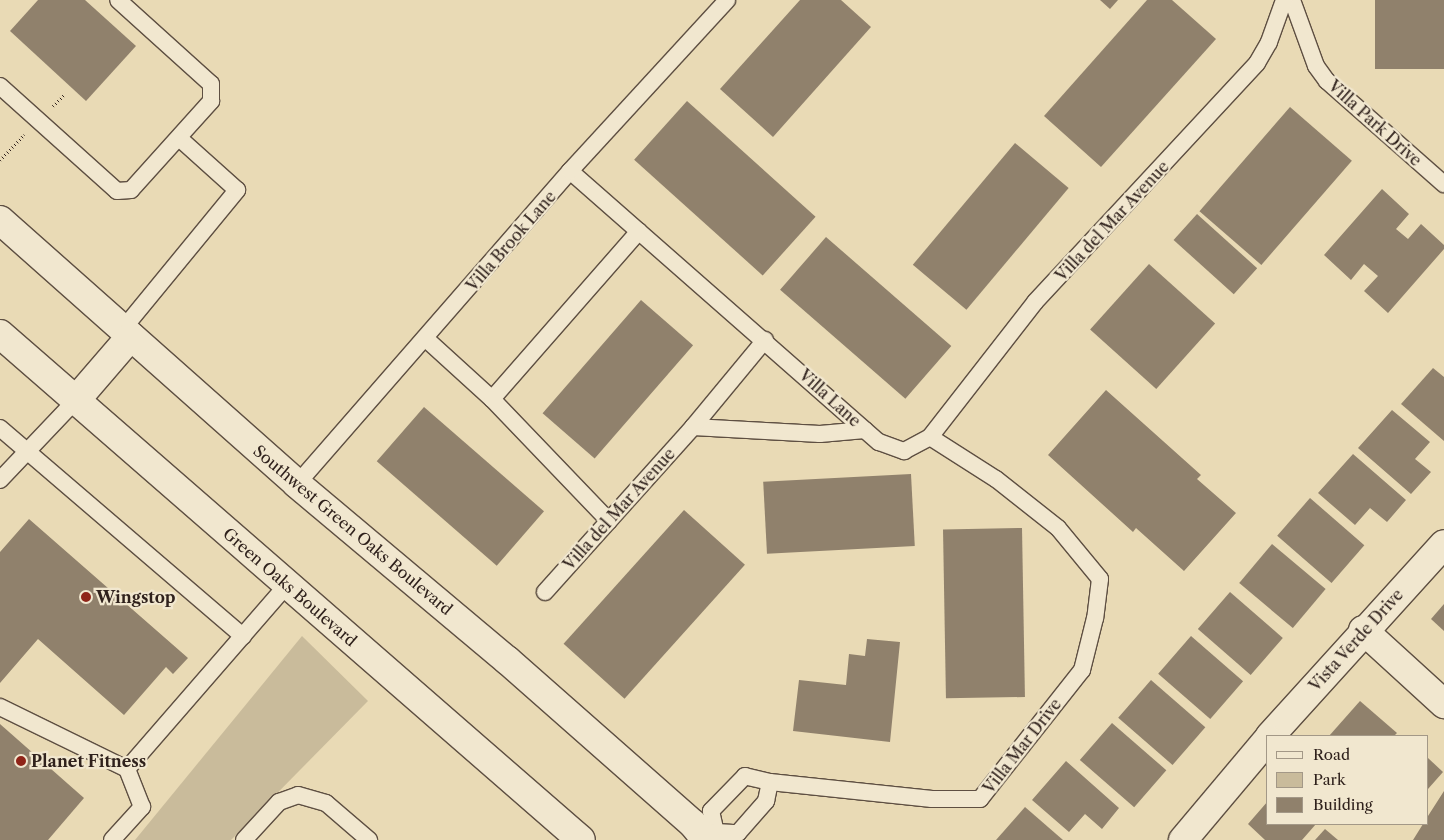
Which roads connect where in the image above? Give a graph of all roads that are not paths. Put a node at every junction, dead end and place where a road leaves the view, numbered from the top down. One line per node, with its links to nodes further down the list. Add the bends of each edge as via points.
1 (118, 0): 6 (lane, via 211,84 212,101)
2 (727, 0): 7 (lane, Villa Brook Lane)
3 (1284, 0): 20 (lane, Villa del Mar Avenue, via 1269,42 1257,63 1035,302)
4 (1292, 0): 8 (lane, Villa Park Drive, via 1316,66 1327,81)
5 (0, 86): 6 (lane, via 117,191 131,190)
6 (179, 138): 11 (lane, via 237,190)
7 (570, 171): 10 (lane, Villa Lane); 13 (lane, Villa Brook Lane)
8 (1444, 184)
9 (0, 220): 11 (main road, Southwest Green Oaks Boulevard)
10 (639, 231): 14 (lane, Villa Lane); 15 (lane)
11 (127, 332): 16 (main road); 23 (main road, Southwest Green Oaks Boulevard)
12 (0, 334): 16 (main road, Green Oaks Boulevard)
13 (425, 338): 15 (lane); 23 (lane, Villa Brook Lane)
14 (765, 340): 17 (lane, Villa del Mar Avenue); 19 (lane, Villa Lane)
15 (492, 399): 24 (lane)
16 (76, 400): 21 (lane); 26 (main road, Green Oaks Boulevard)
17 (693, 427): 19 (lane, via 820,434); 24 (lane, Villa del Mar Avenue)
18 (0, 428): 21 (lane)
19 (865, 430): 20 (lane, Villa Lane, via 880,442 904,451)
20 (930, 438): 35 (lane, Villa Mar Drive, via 996,479 1058,528 1100,579 1095,618 1082,670 980,799 932,799)
21 (26, 452): 22 (lane); 29 (lane)
22 (0, 480)
23 (297, 484): 36 (main road, Southwest Green Oaks Boulevard, via 508,660)
24 (609, 521): 27 (lane, Villa del Mar Avenue)
25 (1444, 544): 28 (main road, Vista Verde Drive)
26 (287, 585): 29 (lane); 40 (main road, Green Oaks Boulevard)
27 (545, 592)
28 (1363, 630): 30 (main road); 32 (main road, Vista Verde Drive)
29 (243, 636): 34 (lane)
30 (1444, 704)
31 (0, 708): 34 (lane)
32 (1271, 735)
33 (1266, 741): 41 (main road)
34 (128, 769): 37 (lane, via 142,807)
35 (770, 782): 36 (lane, via 766,801 738,834); 36 (lane, Villa Mar Drive, via 745,776 711,811)
36 (710, 837)
37 (112, 840)
38 (244, 840): 39 (lane, via 279,802 298,795 326,803)
39 (369, 840)
40 (582, 840)
41 (1183, 840)

